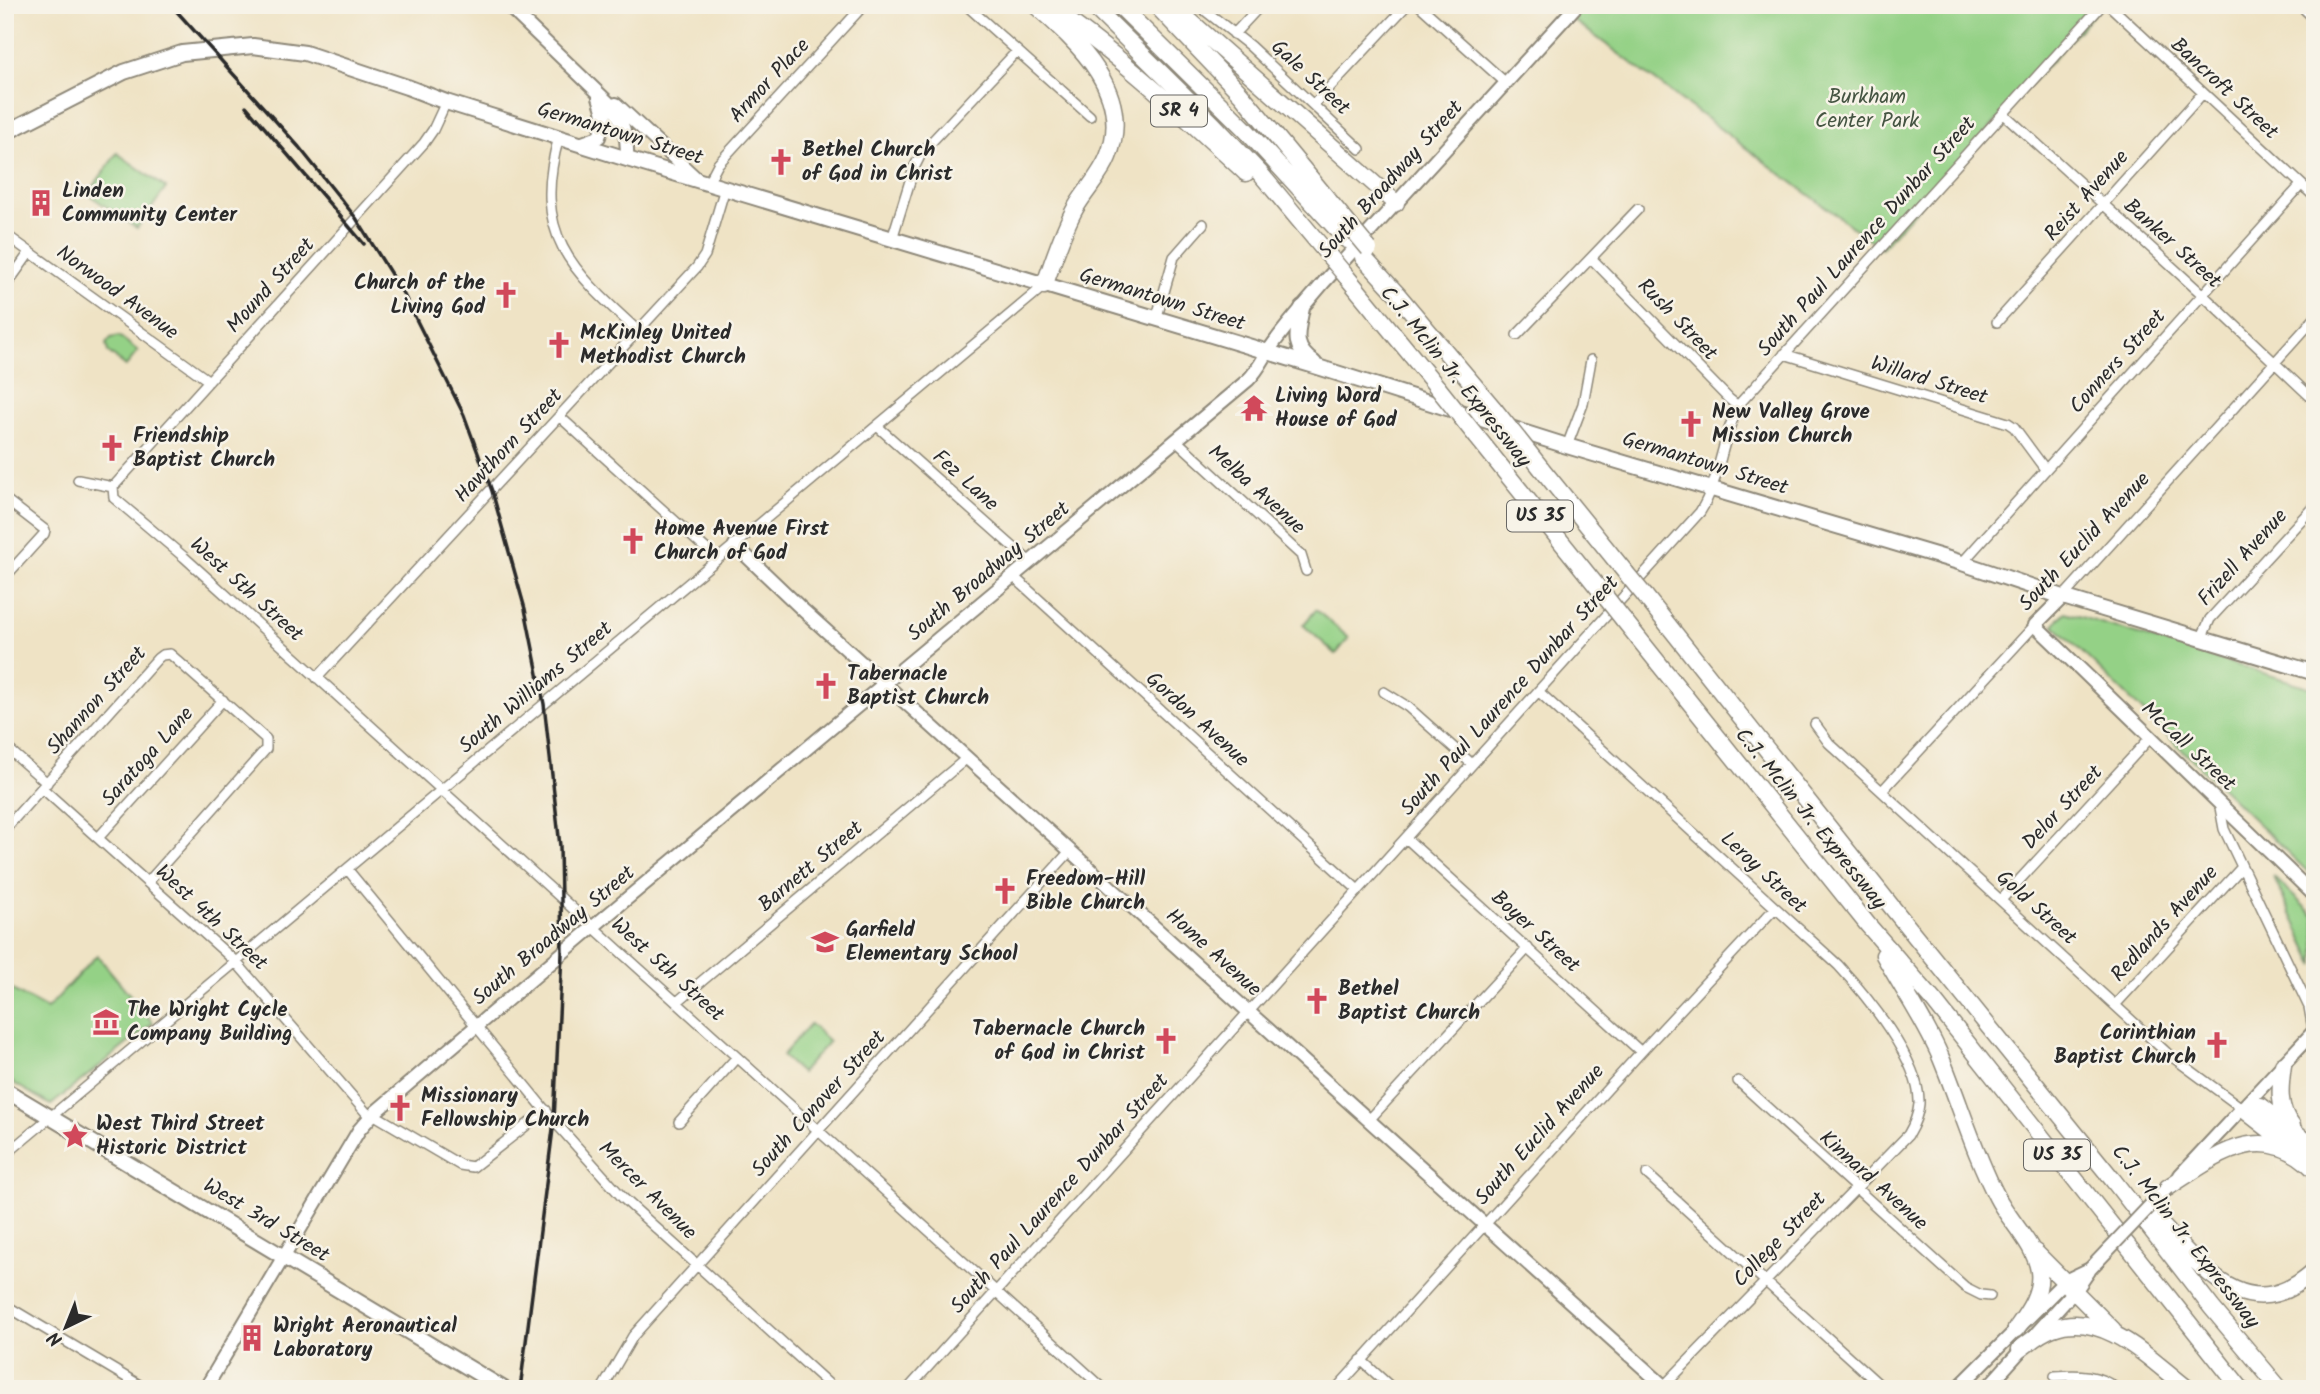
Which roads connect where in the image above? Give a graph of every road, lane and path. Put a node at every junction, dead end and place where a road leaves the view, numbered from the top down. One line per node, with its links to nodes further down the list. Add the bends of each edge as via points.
1 (507, 5): 21 (street)
2 (864, 5): 34 (street, Armor Place)
3 (966, 5): 20 (street)
4 (1035, 5): 48 (highway, via 1101,76 1116,116 1107,160 1076,207)
5 (1046, 5): 42 (highway, SR 4, via 1157,90)
6 (1093, 5): 42 (highway, US 35, via 1259,172)
7 (1119, 5): 44 (highway, US 35)
8 (1156, 5): 44 (highway, SR 4, via 1241,94)
9 (1172, 5): 38 (highway)
10 (1198, 5): 19 (street, Gale Street)
11 (1261, 5): 19 (street)
12 (1407, 5): 26 (street)
13 (1419, 5): 22 (street)
14 (1577, 5): 22 (street, South Broadway Street)
15 (2102, 5): 27 (street, South Paul Laurence Dunbar Street)
16 (2109, 5): 24 (street, Bancroft Street)
17 (2300, 5): 18 (street)
18 (2315, 19)
19 (1234, 34): 26 (street, Gale Street)
20 (1017, 51): 28 (street); 45 (street, via 917,160)
21 (584, 77): 23 (street); 34 (street)
22 (1506, 83): 38 (street, South Broadway Street)
23 (594, 88): 31 (street, via 603,105 604,123 599,137); 33 (street, via 619,116)
24 (2203, 93): 35 (street, Bancroft Street); 39 (street, Reist Avenue)
25 (446, 102): 29 (main road, Germantown Street, via 305,53 238,47 182,53 124,72); 30 (main road, Germantown Street); 62 (street, Mound Street, via 424,144)
26 (1314, 104): 32 (street, Gale Street)
27 (2004, 114): 39 (street, Banker Street); 58 (street, South Paul Laurence Dunbar Street)
28 (1090, 116)
29 (5, 134)
30 (559, 137): 31 (main road, Germantown Street); 55 (street, via 549,184 559,240 584,280)
31 (580, 144): 33 (main road, Germantown Street)
32 (1360, 149)
33 (627, 159): 34 (main road, Germantown Street)
34 (703, 182): 36 (main road, Germantown Street)
35 (2301, 185): 37 (street, Bancroft Street); 50 (street, Conners Street)
36 (725, 188): 45 (main road, Germantown Street); 55 (street, Hawthorn Street, via 701,261)
37 (2315, 197)
38 (1396, 203): 51 (street, South Broadway Street)
39 (2103, 204): 50 (street, Banker Street); 54 (street, Reist Avenue)
40 (1638, 209): 47 (street)
41 (1203, 224): 53 (street, via 1174,257)
42 (1304, 227): 111 (highway, C.J. Mclin Jr. Expressway / US 35, bridge)
43 (5, 234): 46 (street, Norwood Avenue)
44 (1351, 235): 135 (highway, C.J. Mclin Jr. Expressway / US 35, bridge)
45 (892, 239): 48 (main road, Germantown Street)
46 (30, 252): 49 (street); 62 (street, Norwood Avenue)
47 (1591, 258): 56 (street); 64 (street, Rush Street)
48 (1044, 286): 53 (main road, Germantown Street); 66 (street, South Williams Street)
49 (5, 287)
50 (2203, 295): 60 (street, Banker Street); 69 (street, Conners Street)
51 (1302, 308): 57 (street, South Broadway Street); 61 (main road, via 1298,348)
52 (2315, 318): 60 (street, South Euclid Avenue)
53 (1156, 320): 57 (main road, Germantown Street)
54 (1997, 322)
55 (638, 331): 65 (street, Hawthorn Street)
56 (1517, 335)
57 (1267, 353): 61 (main road, Germantown Street); 67 (street, South Broadway Street, via 1255,373)
58 (1784, 354): 64 (street, South Paul Laurence Dunbar Street); 69 (street, Willard Street, via 2008,422)
59 (1591, 360): 68 (street, via 1583,404)
60 (2274, 363): 63 (street, Banker Street); 82 (street, South Euclid Avenue)
61 (1321, 368): 68 (main road, Germantown Street)
62 (209, 381): 71 (street, Mound Street)
63 (2315, 401)
64 (1738, 406): 72 (street, South Paul Laurence Dunbar Street)
65 (560, 417): 76 (street); 86 (street, Hawthorn Street)
66 (877, 426): 75 (street, South Williams Street); 77 (street, Fez Lane)
67 (1176, 440): 77 (street, South Broadway Street); 79 (street, Melba Avenue, via 1301,555)
68 (1567, 446): 72 (main road, Germantown Street)
69 (2045, 469): 78 (street, Conners Street)
70 (78, 480): 71 (street)
71 (113, 487): 86 (street, West 5th Street, via 114,498)
72 (1712, 489): 78 (main road, Germantown Street); 88 (street, South Paul Laurence Dunbar Street, via 1700,512)
73 (5, 499): 81 (street, via 43,527 44,534)
74 (2315, 505): 84 (street, Frizell Avenue, via 2210,619)
75 (735, 545): 76 (street, South Williams Street); 87 (street, Home Avenue)
76 (717, 559): 97 (street, South Williams Street)
77 (1030, 562): 80 (street, South Broadway Street)
78 (1962, 563): 82 (main road, Germantown Street)
79 (1306, 570)
80 (1013, 576): 87 (street, South Broadway Street); 107 (street, Gordon Avenue)
81 (5, 577)
82 (2063, 597): 83 (street, South Euclid Avenue); 84 (main road, Germantown Street)
83 (2035, 625): 92 (street, McCall Street); 98 (street, South Euclid Avenue)
84 (2202, 637): 85 (main road, Germantown Street)
85 (2315, 673)
86 (317, 678): 97 (street, West 5th Street)
87 (885, 683): 94 (street, Home Avenue); 112 (street, South Broadway Street)
88 (1538, 691): 95 (street, South Paul Laurence Dunbar Street); 110 (street, Leroy Street)
89 (1384, 692): 95 (street, via 1408,707)
90 (223, 699): 96 (street, Shannon Street, via 176,657 162,655); 101 (street, Saratoga Lane); 106 (street, via 266,739 266,749)
91 (1815, 724): 98 (street, Gold Street, via 1829,743)
92 (2150, 738): 99 (street, McCall Street); 109 (street, Delor Street)
93 (5, 746): 96 (street, West 4th Street)
94 (967, 758): 103 (street, Home Avenue); 115 (street, Barnett Street)
95 (1472, 764): 102 (street, South Paul Laurence Dunbar Street)
96 (45, 785): 100 (street, Shannon Street); 101 (street, West 4th Street)
97 (442, 789): 105 (street, South Williams Street); 112 (street, West 5th Street)
98 (1882, 790): 109 (street, Gold Street)
99 (2218, 802): 104 (street, via 2224,829); 108 (street, McCall Street)
100 (5, 829)
101 (98, 838): 106 (street, West 4th Street)
102 (1406, 838): 107 (street, South Paul Laurence Dunbar Street); 113 (street, Boyer Street)
103 (1071, 850): 117 (street, Home Avenue); 132 (street, South Conover Street)
104 (2242, 867): 116 (street, Redlands Avenue); 119 (street, via 2309,1007)
105 (348, 870): 114 (street, South Williams Street); 118 (street, Mercer Avenue)
106 (148, 882): 114 (street, West 4th Street)
107 (1358, 890): 117 (street, South Paul Laurence Dunbar Street)
108 (2315, 897)
109 (2001, 901): 116 (street, Gold Street)
110 (1775, 908): 120 (street, South Euclid Avenue); 127 (street, Leroy Street, via 1838,965 1877,1009 1918,1089)
111 (1868, 925): 140 (highway, via 1941,1057 1993,1190); 169 (highway, C.J. Mclin Jr. Expressway / US 35, via 1942,1011)
112 (593, 927): 115 (street, West 5th Street); 118 (street, South Broadway Street)
113 (1528, 948): 120 (street, Boyer Street); 130 (street)
114 (236, 961): 128 (street, West 4th Street); 129 (street, South Williams Street)
115 (677, 1002): 121 (street, West 5th Street)
116 (2115, 1005): 125 (street, Gold Street, via 2168,1053)
117 (1250, 1012): 130 (street, Home Avenue); 146 (street, South Paul Laurence Dunbar Street)
118 (477, 1026): 126 (street, Mercer Avenue); 128 (street, South Broadway Street)
119 (2314, 1033): 122 (street)
120 (1641, 1052): 139 (street, South Euclid Avenue)
121 (737, 1057): 131 (street); 132 (street, West 5th Street)
122 (2283, 1065): 125 (street); 133 (highway, via 2281,1103)
123 (1738, 1081): 137 (street, Kinnard Avenue)
124 (5, 1090): 129 (main road, West 3rd Street)
125 (2243, 1109): 133 (highway); 138 (street)
126 (546, 1110): 128 (street, West 4th Street, via 472,1167 460,1166); 142 (street, Mercer Avenue, via 623,1198)
127 (1918, 1111): 137 (street, College Street, via 1908,1135)
128 (372, 1115): 141 (street, South Broadway Street)
129 (51, 1117): 134 (street, South Williams Street); 141 (main road, West 3rd Street)
130 (1369, 1119): 139 (street, Home Avenue)
131 (679, 1122)
132 (819, 1131): 142 (street, South Conover Street); 146 (street, West 5th Street)
133 (2309, 1154): 138 (highway, via 2256,1143 2242,1145)
134 (5, 1155)
135 (2106, 1172): 143 (highway, via 2210,1275 2235,1290 2271,1293 2298,1284); 170 (highway, C.J. Mclin Jr. Expressway / US 35)
136 (1647, 1174): 144 (street)
137 (1854, 1188): 144 (street, College Street); 147 (street, Kinnard Avenue, via 1965,1287)
138 (2167, 1188): 145 (street, bridge)
139 (1485, 1225): 152 (street, South Euclid Avenue); 154 (street, Home Avenue)
140 (2027, 1244): 145 (highway); 149 (highway, via 2037,1264 2038,1287)
141 (283, 1257): 156 (street, South Broadway Street); 157 (main road, West 3rd Street)
142 (698, 1265): 158 (street, South Conover Street, via 633,1336); 159 (street, Mercer Avenue)
143 (2315, 1270)
144 (1765, 1280): 154 (street, College Street); 164 (street)
145 (2070, 1286): 149 (street); 150 (highway); 151 (street)
146 (996, 1291): 160 (street, South Paul Laurence Dunbar Street); 161 (street, West 5th Street)
147 (1990, 1296)
148 (5, 1305): 155 (street)
149 (2016, 1329): 165 (street)
150 (2117, 1335): 151 (highway, via 2093,1326 2063,1325); 168 (highway)
151 (2020, 1349): 166 (street)
152 (1361, 1360): 162 (street, South Euclid Avenue); 163 (street)
153 (2055, 1376): 167 (street, via 2091,1376)
154 (1664, 1388)
155 (146, 1389)
156 (205, 1389)
157 (505, 1389)
158 (602, 1389)
159 (834, 1389)
160 (908, 1389)
161 (1104, 1389)
162 (1336, 1389)
163 (1393, 1389)
164 (1884, 1389)
165 (1957, 1389)
166 (1986, 1389)
167 (2117, 1389)
168 (2188, 1389)
169 (2241, 1389)
170 (2280, 1389)

